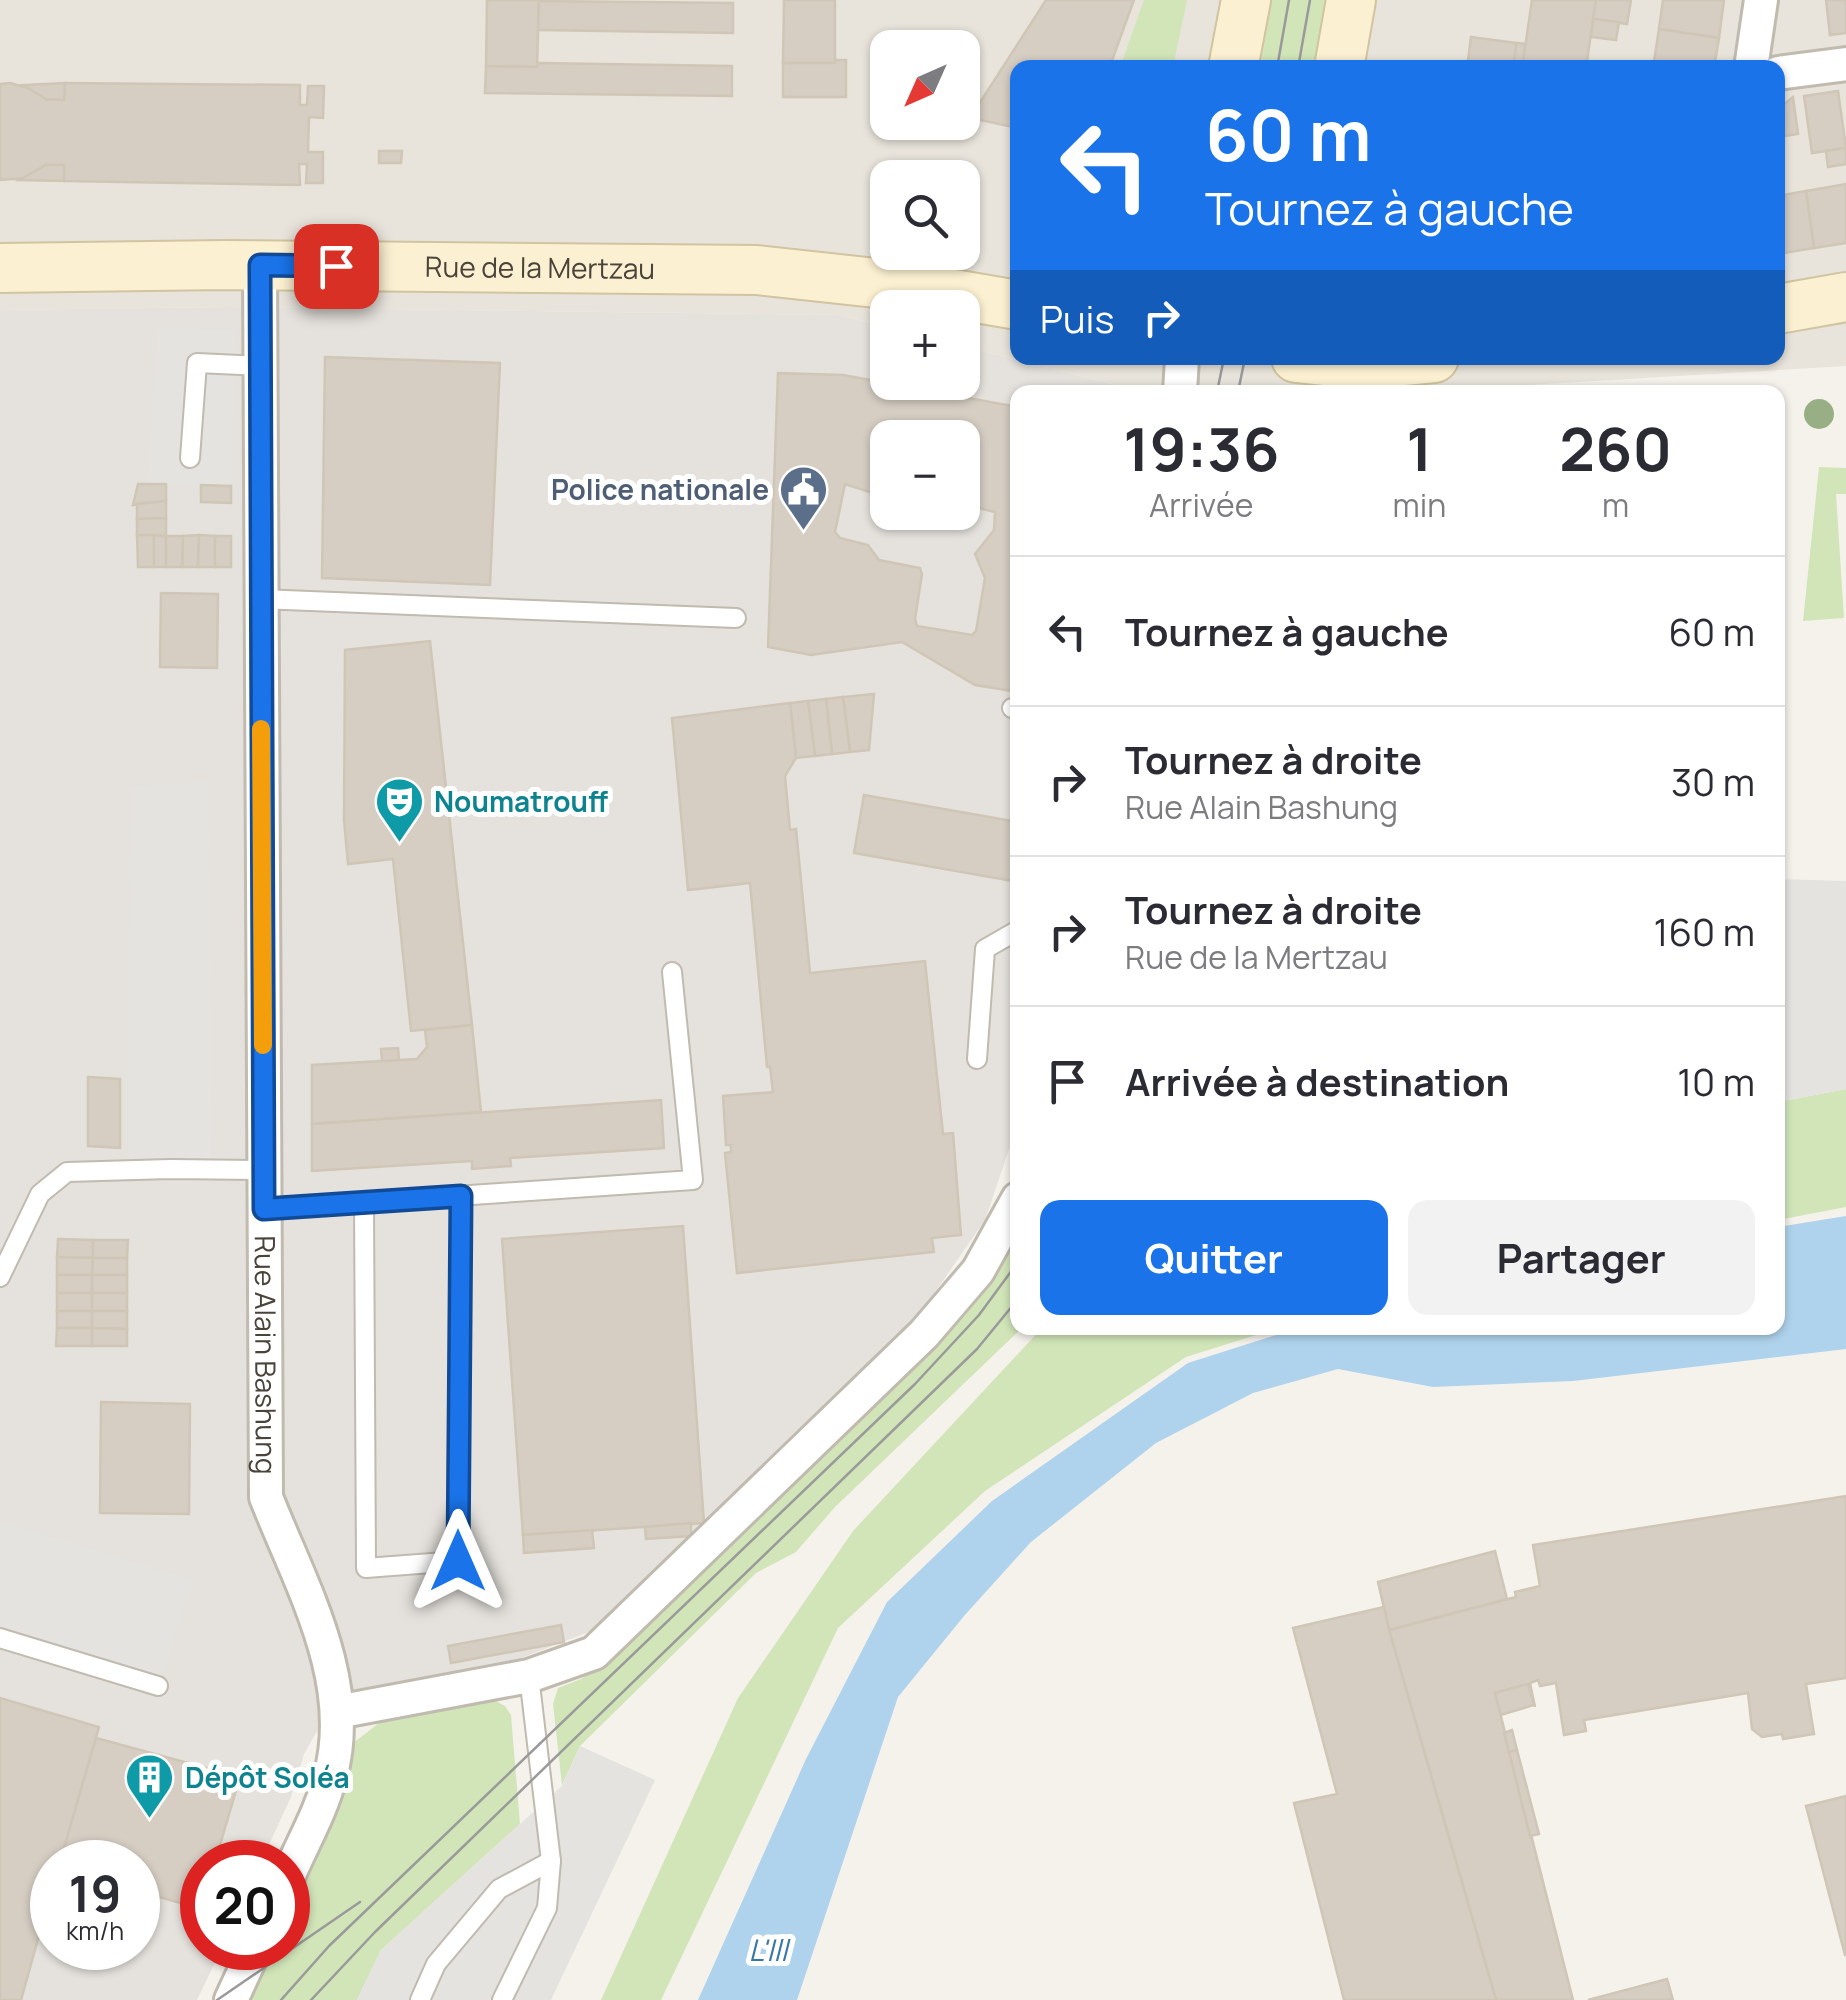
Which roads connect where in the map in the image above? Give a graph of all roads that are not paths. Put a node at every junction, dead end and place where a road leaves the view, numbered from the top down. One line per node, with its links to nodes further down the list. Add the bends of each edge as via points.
1 (1246, 0): 4 (main road)
2 (1351, 0): 5 (main road)
3 (1760, 0): 6 (street)
4 (1235, 60)
5 (1340, 60)
6 (1752, 60)
7 (1846, 64): 8 (street)
8 (1785, 71)
9 (260, 265): 10 (main road, Rue de la Mertzau); 12 (main road, Rue de la Mertzau, via 757,270); 14 (street, Rue Alain Bashung)
10 (0, 268)
11 (1846, 297): 13 (main road)
12 (1010, 304)
13 (1785, 308)
14 (259, 366): 15 (lane, via 197,362); 16 (street, Rue Alain Bashung)
15 (190, 458)
16 (260, 599): 17 (lane); 21 (street, Rue Alain Bashung)
17 (736, 618)
18 (1010, 935): 20 (lane, via 985,950)
19 (672, 972): 22 (lane, via 693,1180)
20 (977, 1059)
21 (264, 1170): 24 (street, Rue Alain Bashung); 26 (lane, via 66,1172 40,1194)
22 (461, 1196): 23 (lane); 23 (lane, via 458,1561 366,1568)
23 (364, 1202): 24 (lane)
24 (264, 1209): 30 (street, Rue Alain Bashung, via 266,1497 320,1634)
25 (1010, 1214): 28 (street, via 978,1271 910,1348 594,1653)
26 (0, 1277)
27 (0, 1638): 29 (lane)
28 (528, 1676): 30 (street); 32 (lane)
29 (158, 1686)
30 (337, 1712): 31 (street, Rue Alain Bashung, via 328,1786)
31 (304, 1840)
32 (551, 1861): 35 (lane, via 499,1888 436,1964); 36 (lane, via 546,1908)
33 (245, 1970): 34 (street)
34 (231, 2000)
35 (420, 2000)
36 (502, 2000)

